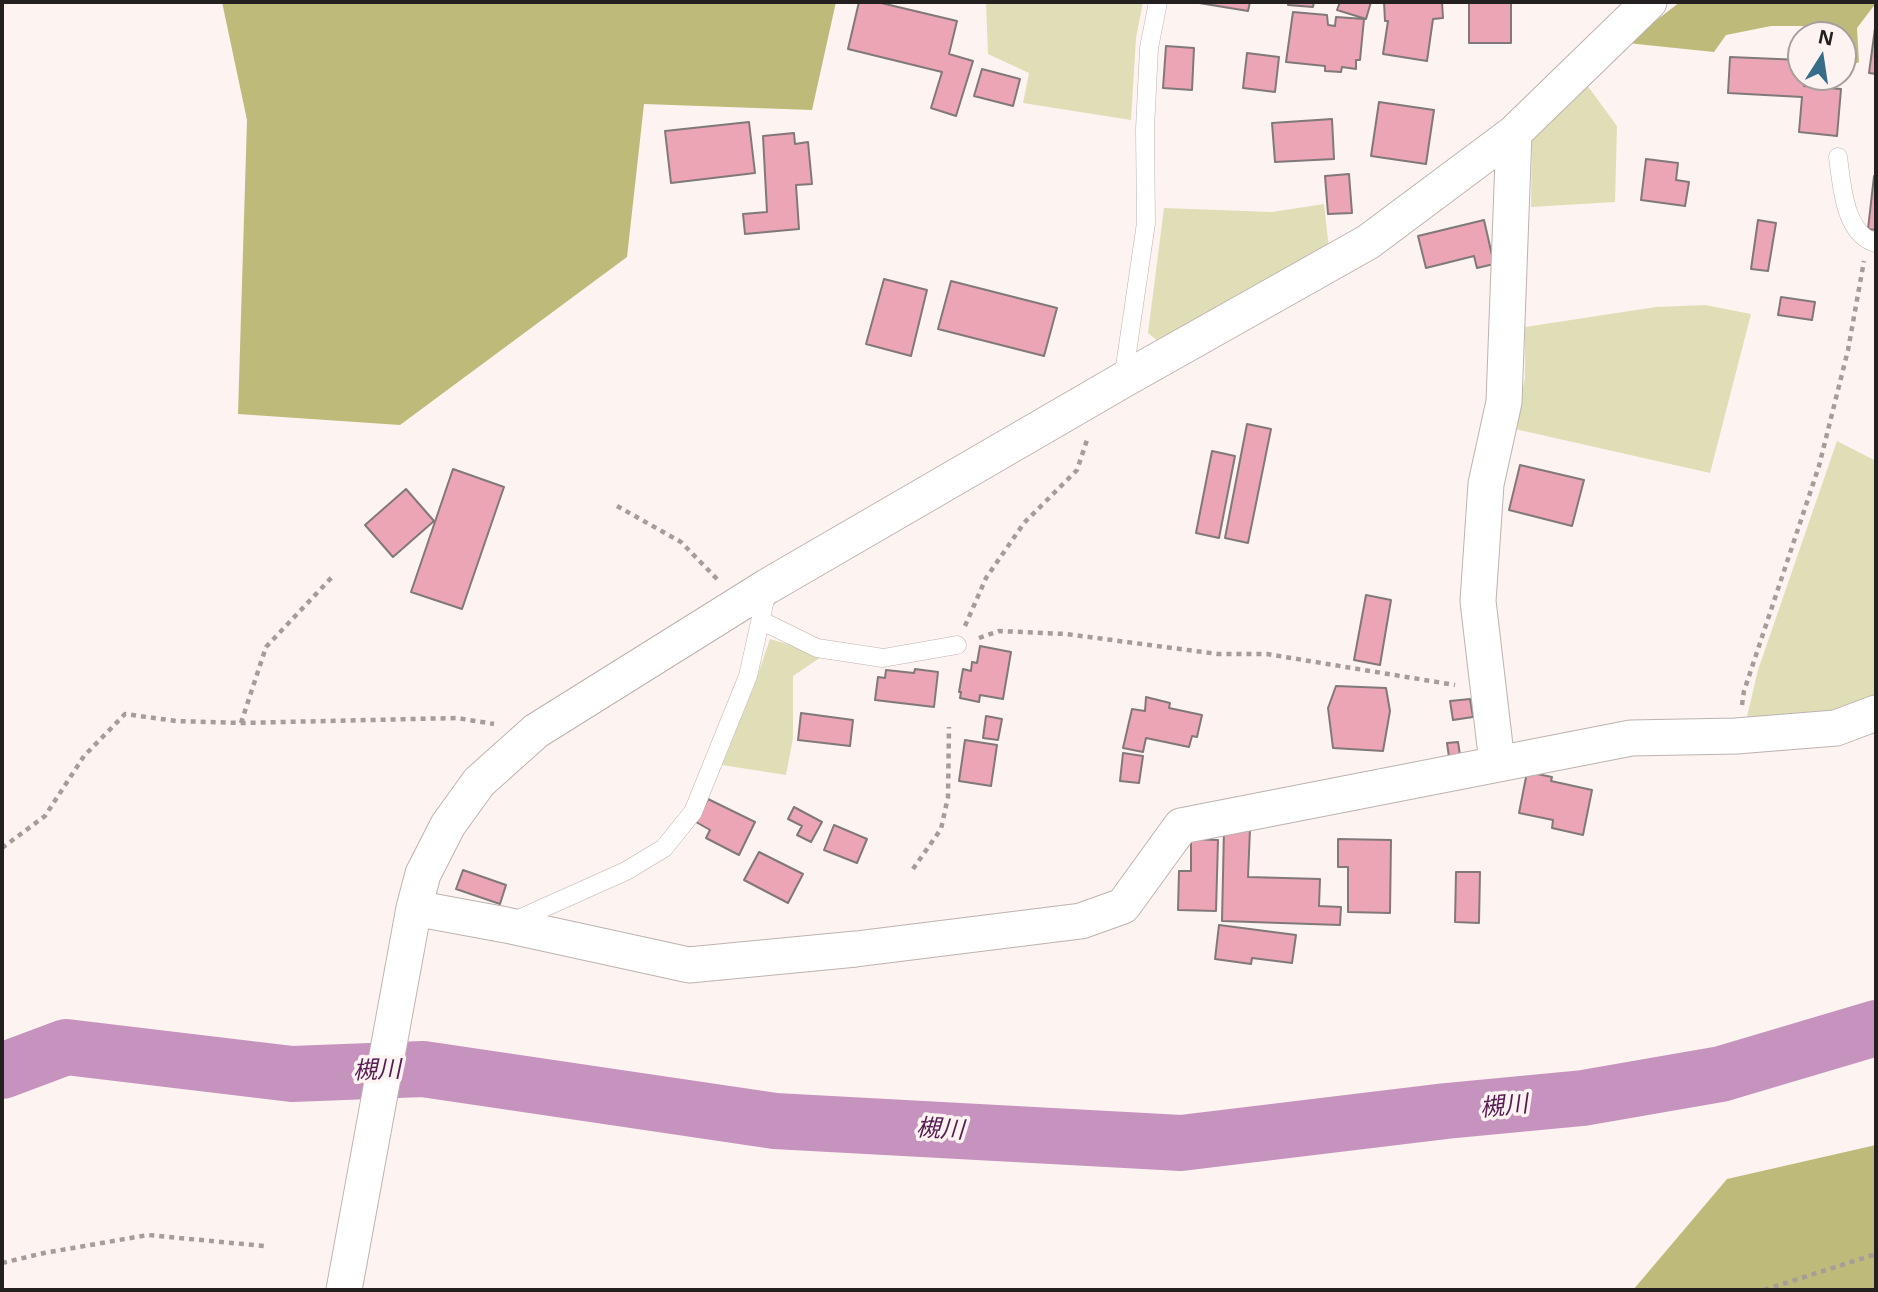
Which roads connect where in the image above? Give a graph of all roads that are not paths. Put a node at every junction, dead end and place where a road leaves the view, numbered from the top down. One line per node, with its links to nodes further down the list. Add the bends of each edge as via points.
1 (1158, 2): 6 (lane, via 1149,48 1146,223)
2 (1649, 2): 3 (street)
3 (1514, 134): 6 (street, via 1368,242); 10 (street, via 1504,402 1486,484 1478,601)
4 (1838, 157): 5 (lane, via 1846,211)
5 (1872, 242)
6 (1112, 387): 7 (street)
7 (757, 603): 8 (lane, via 817,648 883,658); 11 (street, via 536,731 479,782 448,825 423,874); 12 (lane, via 748,676 693,812 664,848 626,872)
8 (957, 645)
9 (1876, 713): 10 (street, via 1836,728 1631,738)
10 (1497, 763): 12 (street, via 1181,826 1124,906 1081,921 689,965)
11 (412, 915): 12 (street); 13 (street)
12 (506, 925)
13 (345, 1282)

